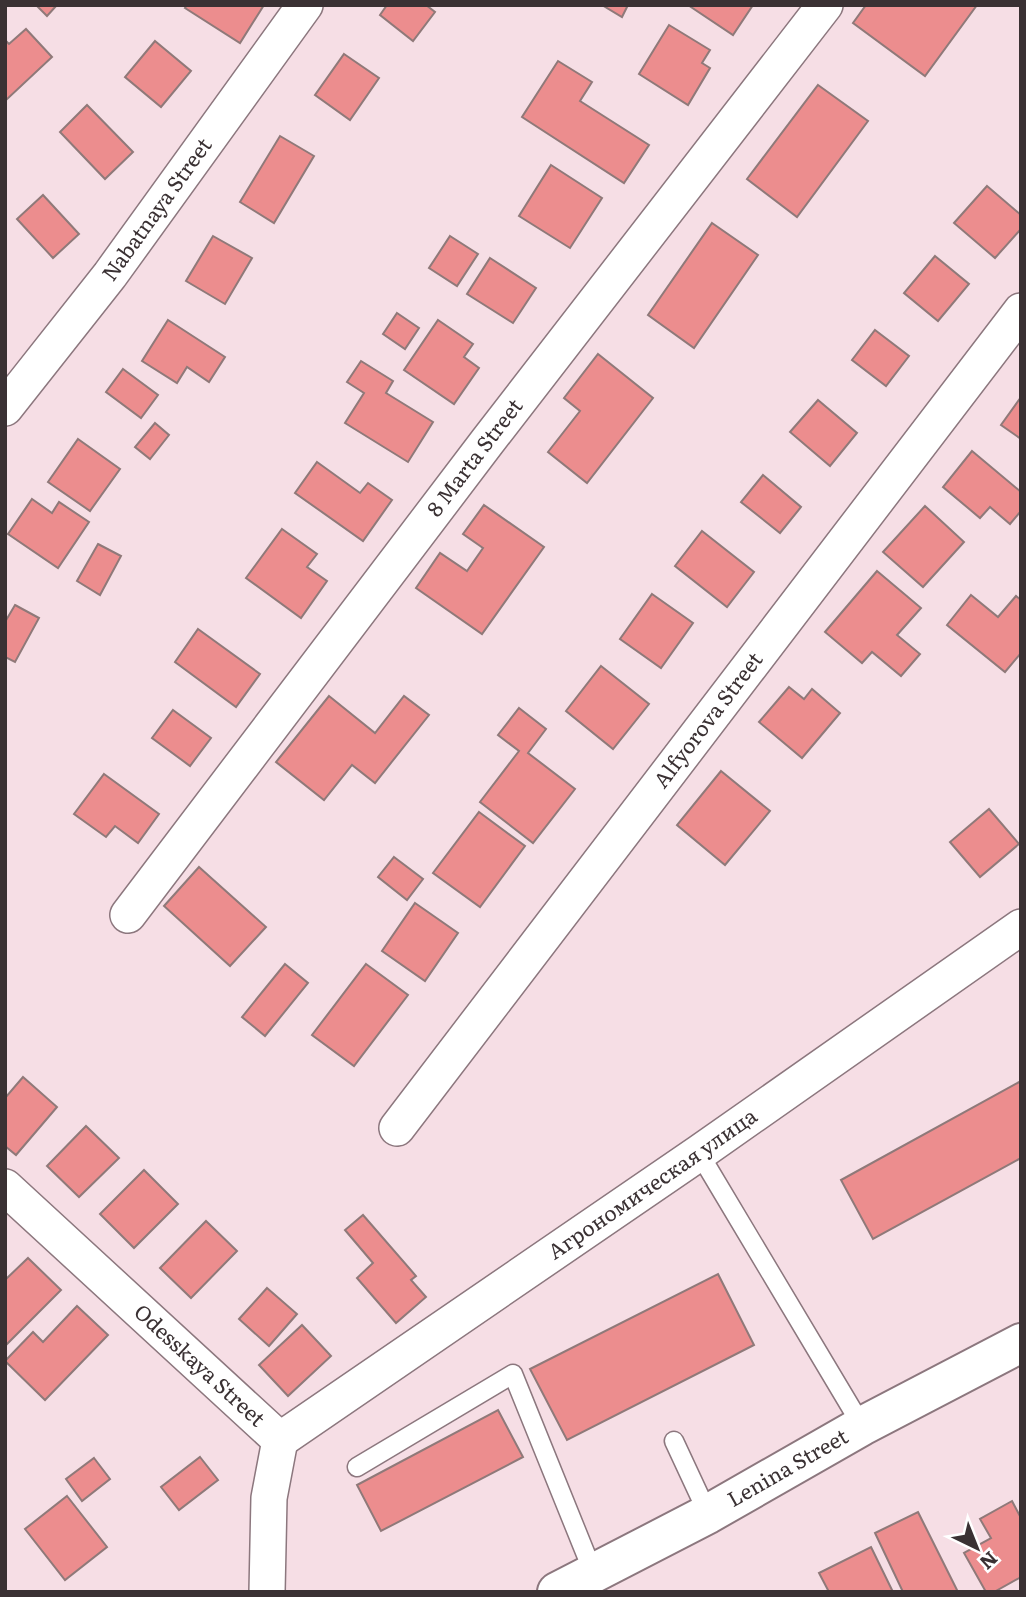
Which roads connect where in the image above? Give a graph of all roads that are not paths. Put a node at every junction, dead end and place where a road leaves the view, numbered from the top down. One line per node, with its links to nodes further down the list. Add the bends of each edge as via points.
1 (305, 5): 4 (street, Nabatnaya Street, via 110,275)
2 (825, 5): 5 (street, 8 Marta Street)
3 (1021, 312): 7 (street, Alfyorova Street)
4 (5, 408)
5 (128, 915)
6 (1021, 927): 8 (street, Агрономическая улица)
7 (397, 1128)
8 (699, 1153): 11 (lane); 12 (street, Агрономическая улица)
9 (5, 1187): 12 (street, Odesskaya Street)
10 (1021, 1343): 11 (street, Lenina Street)
11 (862, 1426): 15 (street, Lenina Street)
12 (280, 1440): 17 (street, Odesskaya Street, via 269,1498)
13 (674, 1441): 15 (lane)
14 (357, 1467): 16 (lane, via 513,1374)
15 (708, 1514): 16 (street, Lenina Street)
16 (593, 1572): 18 (street, Lenina Street)
17 (267, 1592)
18 (557, 1592)

